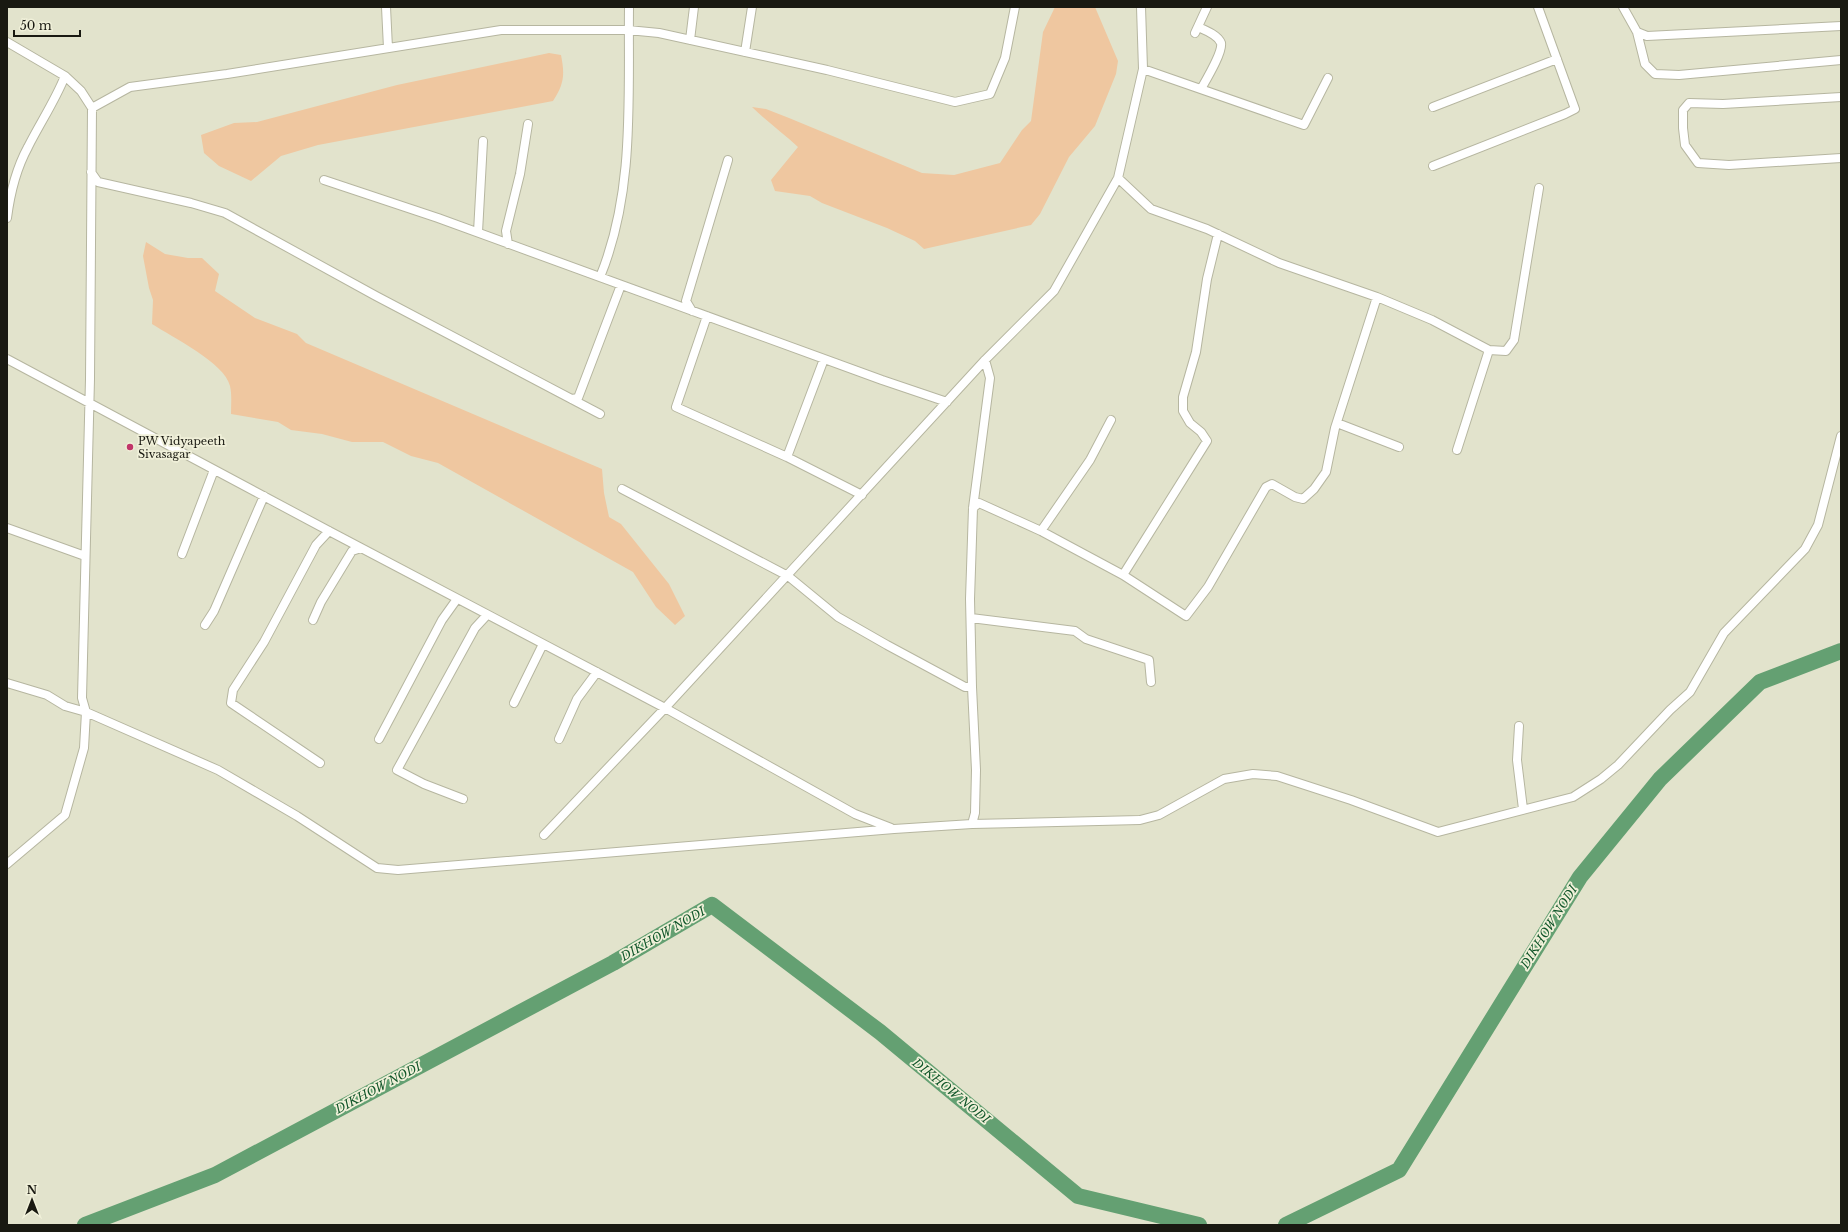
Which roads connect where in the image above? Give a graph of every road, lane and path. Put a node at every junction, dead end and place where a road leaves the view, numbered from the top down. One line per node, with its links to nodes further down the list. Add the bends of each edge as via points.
1 (386, 7): 15 (street)
2 (628, 7): 11 (street)
3 (694, 7): 13 (street)
4 (752, 7): 16 (street)
5 (1015, 7): 16 (street, via 1005,58 990,94 955,102)
6 (1141, 7): 19 (street)
7 (1207, 7): 22 (street, via 1197,30 1215,36 1221,42 1221,50)
8 (1538, 7): 17 (street)
9 (1623, 7): 12 (street)
10 (1841, 26): 12 (street, via 1647,36)
11 (628, 30): 13 (street); 15 (street, via 501,30); 39 (street, via 625,183 616,232)
12 (1637, 32): 18 (street, via 1645,64 1655,74 1679,75)
13 (690, 40): 16 (street)
14 (7, 42): 20 (street)
15 (388, 48): 25 (street, via 130,88)
16 (744, 52)
17 (1557, 59): 24 (street); 30 (street, via 1575,109)
18 (1841, 60)
19 (1143, 69): 22 (street); 32 (street)
20 (65, 76): 25 (street, via 81,90); 35 (street, via 55,100 27,148 10,192)
21 (1328, 78): 22 (street, via 1304,125)
22 (1201, 89)
23 (1841, 97): 28 (street, via 1723,104 1689,103 1682,110 1682,128 1685,145 1698,163 1729,165)
24 (1433, 107)
25 (92, 108): 31 (street)
26 (528, 124): 38 (street, via 520,174 506,231)
27 (483, 141): 36 (street)
28 (1841, 158)
29 (728, 160): 42 (street, via 686,301)
30 (1433, 166)
31 (91, 172): 48 (street, via 98,182 191,202 225,213); 50 (street)
32 (1118, 178): 37 (street, via 1151,209); 47 (street, via 1054,291)
33 (324, 180): 36 (street)
34 (1539, 188): 44 (street, via 1514,340 1506,351)
35 (7, 218)
36 (478, 232): 38 (street)
37 (1218, 234): 41 (street, via 1279,263); 69 (street, via 1207,279 1196,352 1183,397 1183,411 1190,423 1207,441)
38 (508, 244): 39 (street)
39 (600, 277): 40 (street)
40 (621, 285): 42 (street); 48 (street, via 578,398)
41 (1377, 297): 44 (street, via 1432,320); 53 (street)
42 (692, 311): 43 (street)
43 (707, 316): 46 (street); 57 (street, via 676,407)
44 (1489, 350): 56 (street)
45 (7, 359): 50 (street)
46 (824, 359): 49 (street); 57 (street)
47 (985, 360): 49 (street); 62 (street, via 990,378)
48 (572, 399): 51 (street)
49 (947, 402): 60 (street)
50 (89, 403): 58 (street); 68 (street)
51 (600, 414)
52 (1111, 420): 65 (street, via 1090,460)
53 (1337, 423): 55 (street); 69 (street, via 1327,468 1321,480 1303,499 1272,484 1266,487 1208,587 1186,616)
54 (1841, 436): 89 (street, via 1818,525 1805,549 1724,633 1690,692 1601,779 1573,797)
55 (1399, 447)
56 (1457, 450)
57 (787, 457): 60 (street)
58 (214, 470): 61 (street); 67 (street)
59 (622, 489): 70 (street)
60 (862, 495): 70 (street)
61 (264, 496): 64 (street); 75 (street, via 214,611)
62 (973, 508): 65 (street, via 979,503); 73 (street)
63 (7, 528): 68 (street)
64 (329, 531): 66 (street); 87 (street, via 316,545 264,642 233,690 231,702)
65 (1041, 531): 69 (street)
66 (361, 548): 71 (street); 74 (street, via 352,551)
67 (182, 554)
68 (85, 556): 83 (street, via 82,698)
69 (1123, 575)
70 (788, 576): 80 (street, via 838,617 887,646 965,686); 82 (street)
71 (457, 599): 72 (street); 85 (street, via 442,620)
72 (486, 615): 76 (street); 88 (street, via 475,628 397,770 424,784)
73 (970, 618): 78 (street, via 1074,631 1086,639 1149,660); 80 (street)
74 (313, 620)
75 (205, 625)
76 (543, 644): 77 (street); 81 (street)
77 (597, 672): 82 (street); 86 (street, via 577,699)
78 (1151, 682)
79 (7, 683): 83 (street, via 47,694 64,706)
80 (972, 687): 90 (street, via 976,770 975,813)
81 (514, 703)
82 (665, 708): 91 (street, via 855,814); 92 (street)
83 (86, 712): 91 (street, via 218,770 297,816 377,868 398,870); 93 (street, via 84,748 65,815)
84 (1519, 726): 89 (street, via 1517,760)
85 (379, 739)
86 (559, 739)
87 (320, 763)
88 (463, 798)
89 (1523, 810): 90 (street, via 1438,832 1277,776 1253,774 1224,779 1159,815 1140,820)
90 (972, 824): 91 (street)
91 (894, 829)
92 (544, 835)
93 (7, 864)

